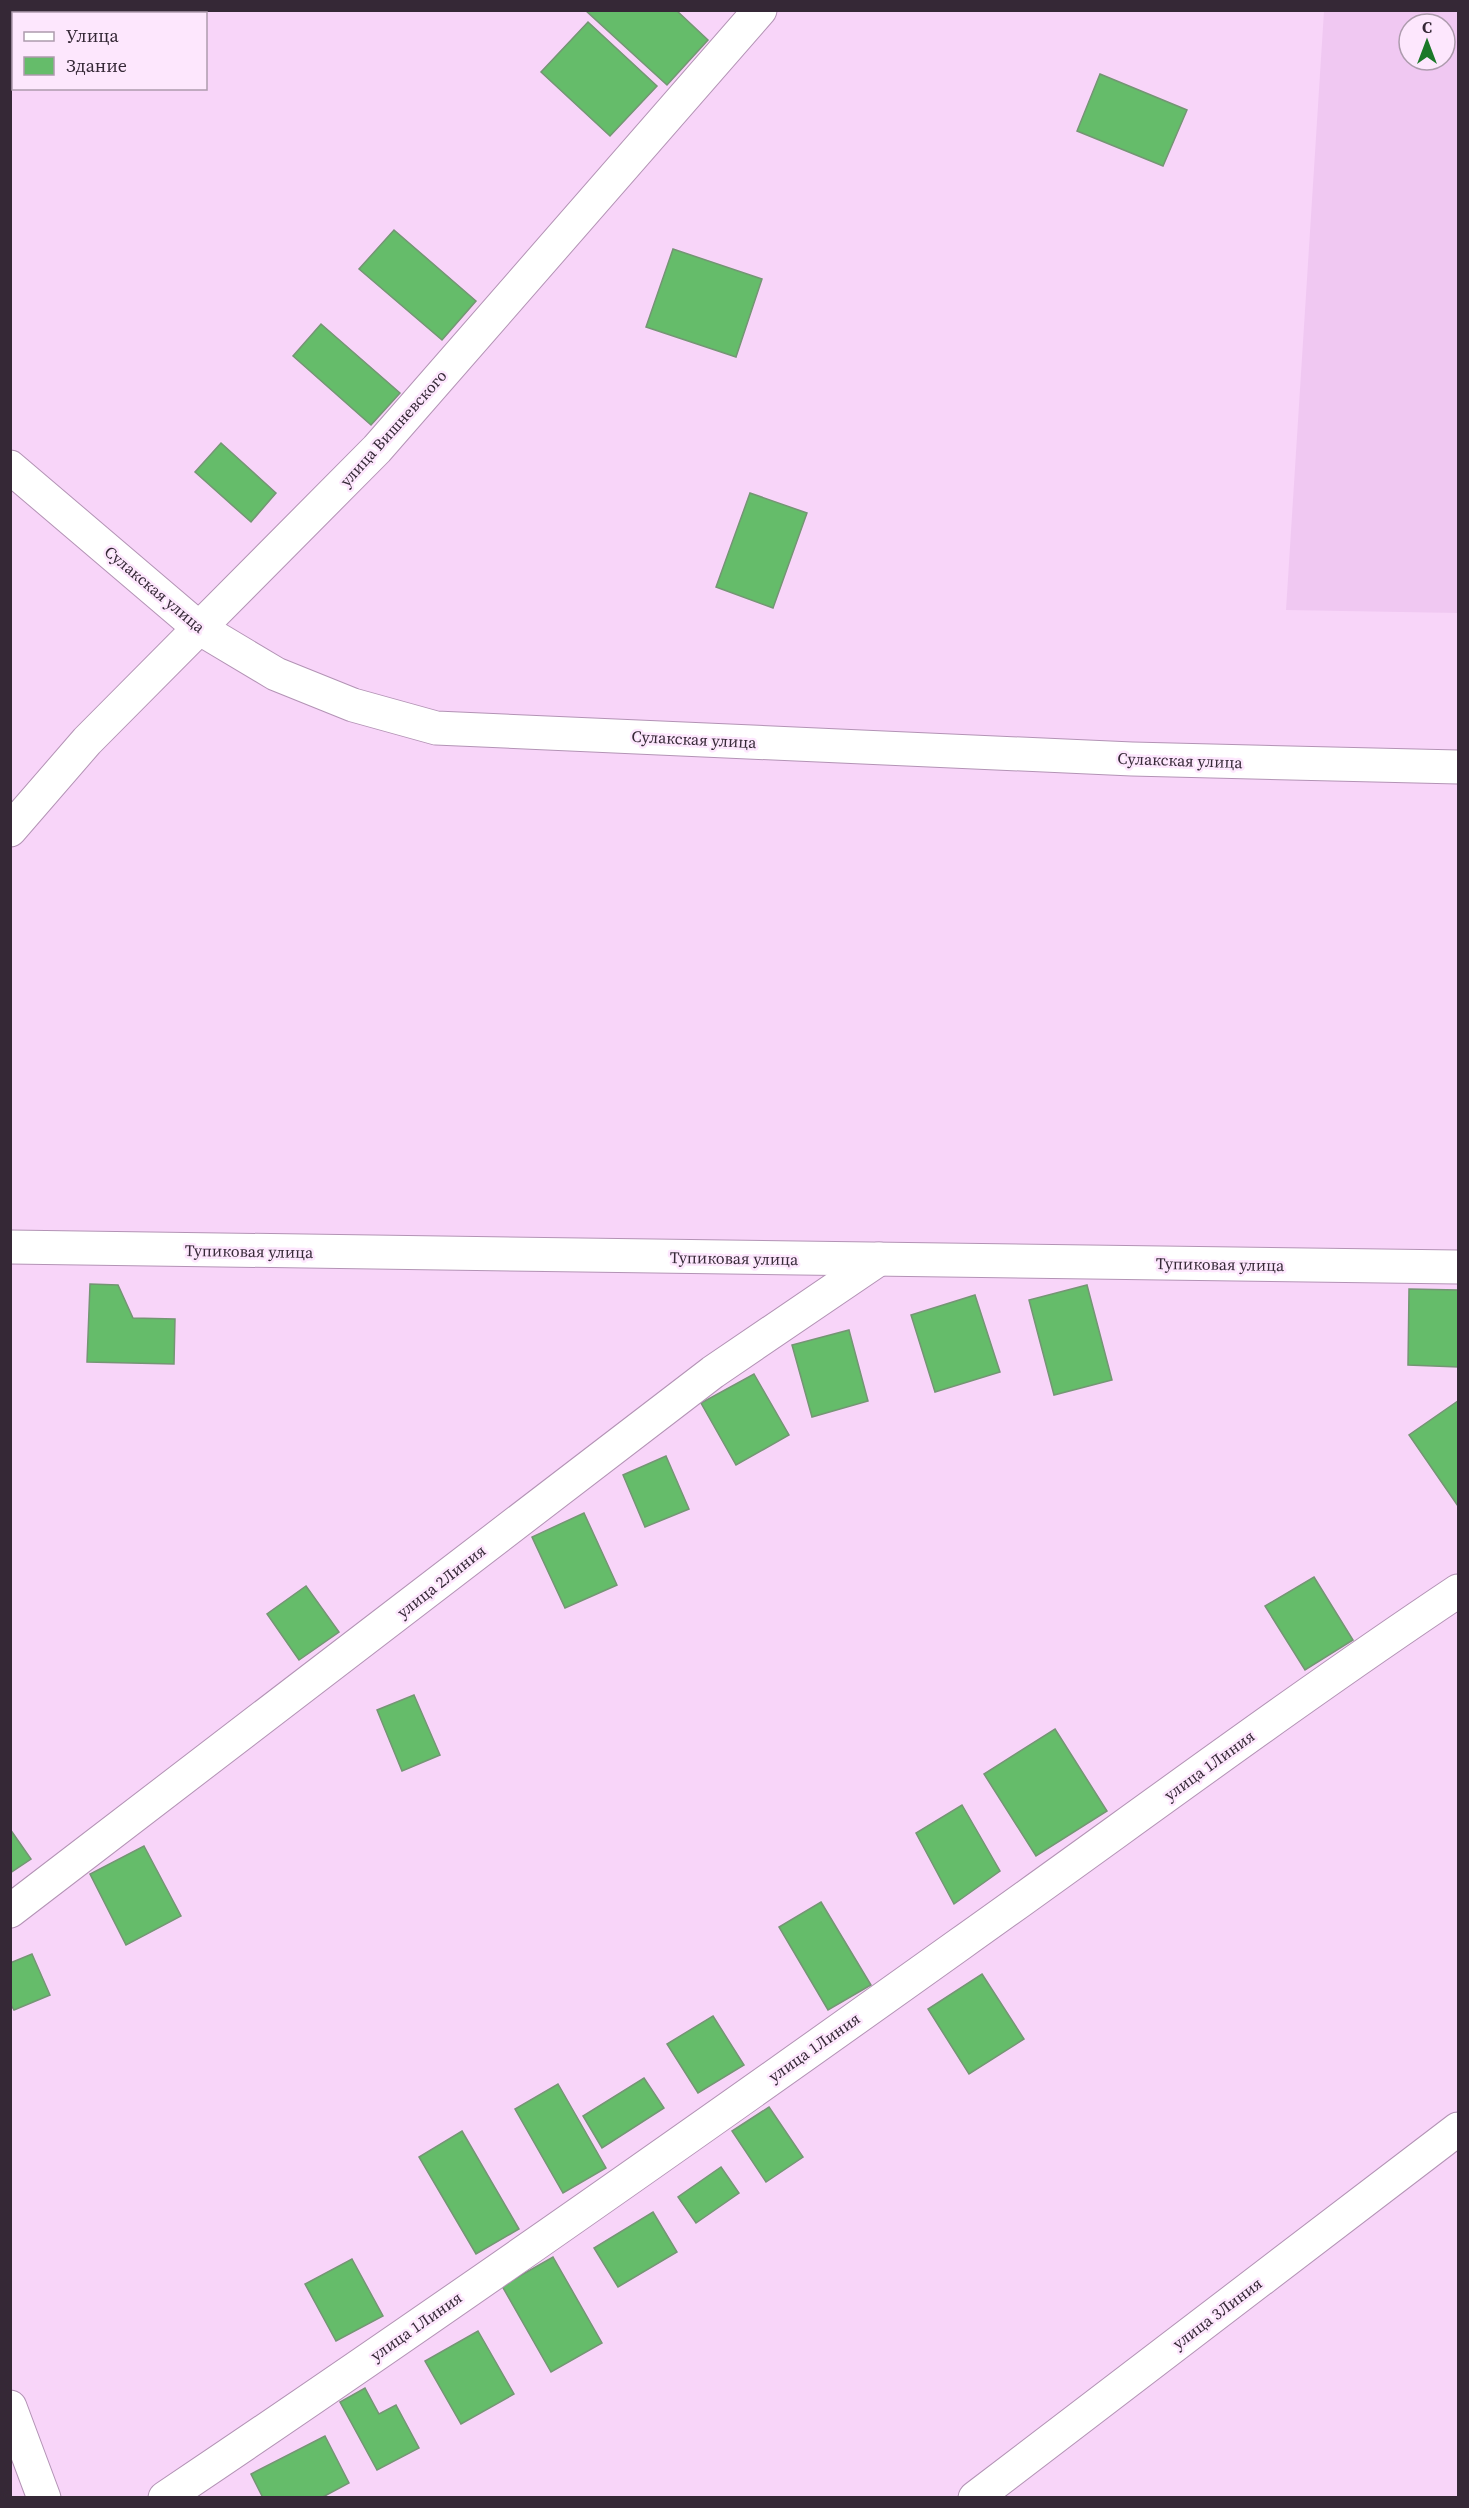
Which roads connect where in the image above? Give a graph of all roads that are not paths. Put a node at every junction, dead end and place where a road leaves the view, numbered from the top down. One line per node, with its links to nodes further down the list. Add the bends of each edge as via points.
1 (760, 10): 3 (street, улица Вишневского, via 377,449)
2 (10, 467): 3 (street, Сулакская улица)
3 (199, 628): 4 (street, Сулакская улица, via 276,674 353,705 436,728 1120,759); 5 (street, улица Вишневского, via 87,741)
4 (1458, 767)
5 (10, 830)
6 (10, 1247): 7 (street, Тупиковая улица)
7 (879, 1259): 8 (street, Тупиковая улица); 10 (street, улица 2Линия, via 713,1372)
8 (1458, 1267)
9 (1458, 1591): 14 (street, улица 1Линия, via 1347,1665 602,2196)
10 (10, 1911)
11 (1458, 2129): 15 (street, улица 3Линия)
12 (10, 2407): 13 (street)
13 (44, 2498)
14 (165, 2498)
15 (975, 2498)

